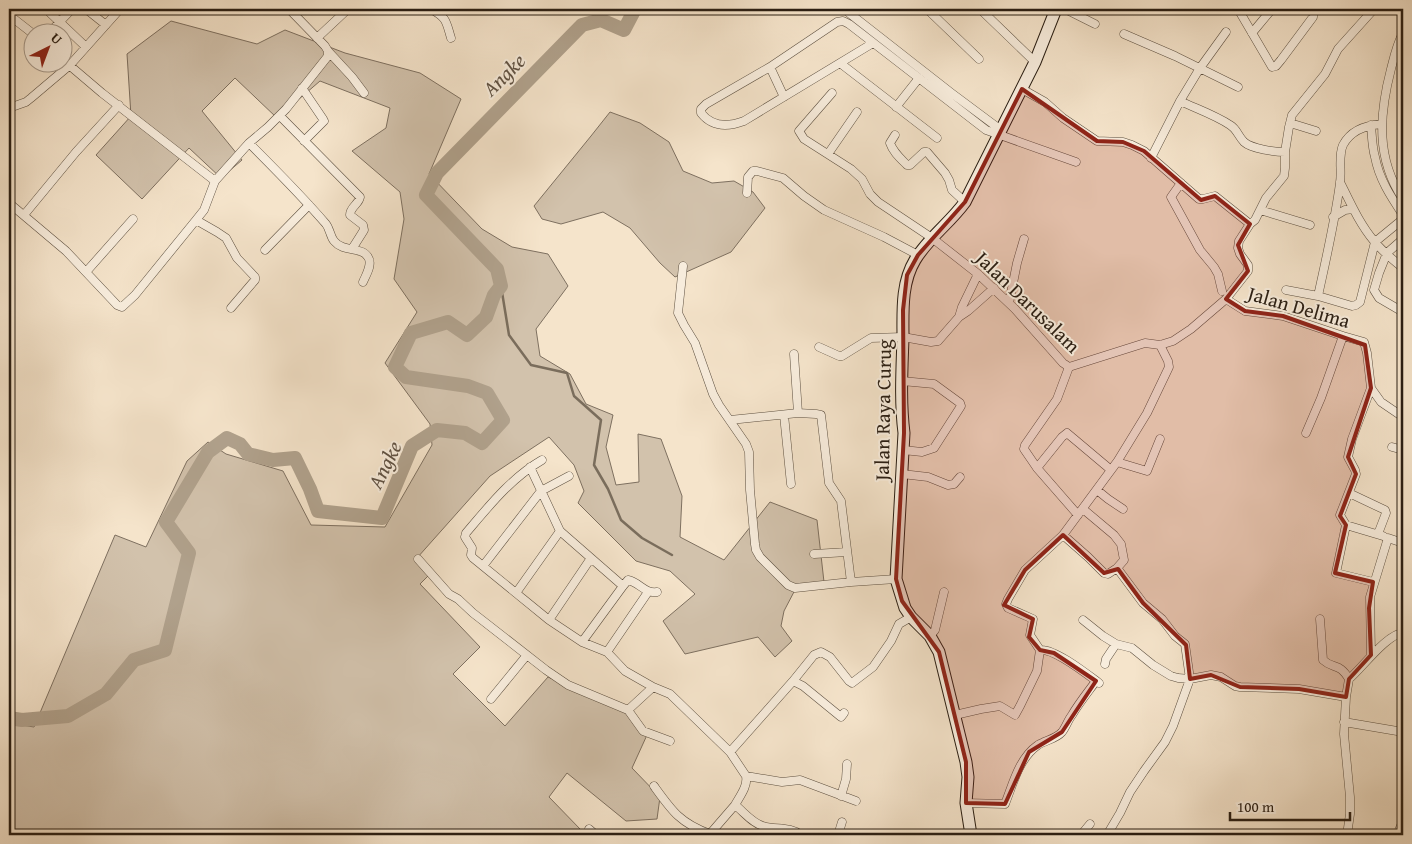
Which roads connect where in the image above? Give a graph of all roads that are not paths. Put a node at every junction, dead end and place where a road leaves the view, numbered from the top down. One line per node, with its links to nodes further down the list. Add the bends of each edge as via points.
1 (46, 9): 18 (street)
2 (72, 9): 18 (street)
3 (86, 9): 21 (street)
4 (120, 9): 21 (street)
5 (289, 9): 27 (street)
6 (348, 9): 27 (street)
7 (431, 9): 28 (street, via 445,19)
8 (844, 9): 59 (street)
9 (927, 9): 34 (street)
10 (980, 9): 35 (street)
11 (1056, 9): 35 (main road, Jalan Raya Curug)
12 (1065, 9): 19 (street)
13 (1238, 9): 23 (street)
14 (1272, 9): 23 (street)
15 (1307, 9): 23 (street, via 1313,17 1274,67)
16 (1370, 10): 55 (street, Jalan Darusalam, via 1338,49 1325,74 1292,115)
17 (9, 14): 20 (street)
18 (60, 22)
19 (1095, 24)
20 (22, 25)
21 (106, 25): 30 (street)
22 (1226, 32): 40 (street)
23 (1252, 33)
24 (1403, 33): 32 (street)
25 (72, 34): 30 (street)
26 (1124, 34): 40 (street)
27 (317, 38): 31 (street)
28 (451, 38)
29 (873, 42): 37 (street); 39 (street, via 849,24 837,22); 42 (street)
30 (86, 47): 36 (street)
31 (328, 51): 44 (street, via 326,60); 46 (street)
32 (1395, 52): 33 (street); 56 (street)
33 (1403, 56)
34 (979, 59)
35 (1035, 62): 45 (main road, Jalan Raya Curug)
36 (72, 63)
37 (840, 63): 48 (street); 51 (street)
38 (72, 67): 50 (street)
39 (770, 67): 48 (street); 48 (street, via 706,104 700,108 701,113 721,125 737,124)
40 (1200, 68): 43 (street); 49 (street)
41 (62, 72): 52 (street, via 26,102)
42 (919, 78): 51 (street); 59 (street, via 986,130)
43 (1238, 87)
44 (302, 88): 54 (street); 62 (street, via 324,121)
45 (1022, 89): 59 (main road, Jalan Raya Curug); 66 (street, via 1097,141 1123,142 1144,151)
46 (364, 93)
47 (832, 93): 65 (street, Jalan Darusalam, via 799,131 811,144)
48 (784, 96)
49 (1180, 101): 64 (street, via 1235,128 1247,145); 66 (street)
50 (119, 105): 68 (street); 78 (street)
51 (896, 107): 61 (street)
52 (9, 108)
53 (857, 112): 65 (street)
54 (280, 116): 62 (street); 63 (street)
55 (1290, 123): 58 (street); 64 (street, Jalan Darusalam)
56 (1382, 124): 57 (street); 72 (street, via 1387,165)
57 (1371, 125): 69 (street, via 1352,134 1343,146); 79 (street, via 1376,163)
58 (1316, 131)
59 (1000, 133): 67 (street); 73 (main road, Jalan Raya Curug)
60 (895, 135): 73 (street, via 890,146 907,165 927,152 945,173 952,190)
61 (937, 138)
62 (304, 141): 90 (street, via 360,197 350,215 363,225 364,230)
63 (249, 143): 68 (street); 75 (street)
64 (1285, 152): 77 (street, Jalan Darusalam, via 1284,176)
65 (828, 154): 86 (street, Jalan Darusalam, via 862,179 878,202)
66 (1150, 158): 70 (street)
67 (1076, 162)
68 (215, 181): 83 (street, via 204,210)
69 (1340, 182): 76 (street); 80 (street)
70 (1181, 183): 84 (street, via 1201,200 1215,196); 101 (street, via 1171,197 1200,250 1218,274)
71 (747, 193): 93 (street, via 748,179 753,171 783,178 824,210)
72 (1403, 199)
73 (964, 202): 86 (main road, Jalan Raya Curug)
74 (9, 203): 78 (street)
75 (309, 205): 90 (street, via 328,226 334,241); 91 (street)
76 (1353, 209): 80 (street); 89 (street)
77 (1260, 210): 84 (street, Jalan Darusalam); 85 (street)
78 (24, 215): 96 (street)
79 (1403, 215)
80 (1333, 217): 102 (street)
81 (133, 219): 96 (street)
82 (1403, 219): 89 (street)
83 (196, 220): 96 (street, via 122,307); 105 (street, via 226,238 237,258 255,277)
84 (1250, 224): 103 (street, Jalan Darusalam, via 1238,245 1248,271)
85 (1310, 226)
86 (932, 238): 93 (main road, Jalan Raya Curug); 97 (street, Jalan Darusalam)
87 (1024, 239): 104 (street)
88 (1403, 239): 92 (street)
89 (1375, 242): 92 (street); 102 (street, via 1360,302 1352,306)
90 (352, 249): 98 (street, via 369,258)
91 (265, 250)
92 (1387, 253): 95 (street); 106 (street, via 1374,290 1379,298)
93 (918, 255): 109 (main road, Jalan Raya Curug, via 904,290)
94 (683, 266): 119 (street, via 678,313 695,343 718,405)
95 (1403, 268)
96 (86, 272)
97 (978, 274): 99 (street, Jalan Darusalam); 107 (street)
98 (363, 282)
99 (994, 288): 104 (street, Jalan Darusalam); 107 (street)
100 (1286, 290): 102 (street)
101 (1222, 291)
102 (1318, 296)
103 (1226, 299): 108 (street, Jalan Delima, via 1245,311 1283,316); 110 (street, Jalan Darusalam, via 1182,336)
104 (1009, 303): 113 (street, Jalan Darusalam)
105 (230, 308)
106 (1403, 312)
107 (958, 318): 109 (street, via 938,341)
108 (1342, 336): 115 (street, Jalan Delima, via 1364,342); 120 (street)
109 (902, 337): 111 (street, via 871,338 842,356); 114 (main road, Jalan Raya Curug)
110 (1160, 345): 113 (street, Jalan Darusalam, via 1145,343); 126 (street, via 1169,367 1147,413)
111 (819, 347)
112 (794, 354): 116 (street)
113 (1069, 367): 128 (street, via 1057,399 1025,445 1025,452)
114 (902, 381): 123 (main road, Jalan Raya Curug); 123 (street, via 934,384 961,406 934,448 922,452)
115 (1371, 388): 118 (street, via 1381,402); 136 (street, via 1348,457 1356,474)
116 (798, 413): 117 (street); 145 (street, via 821,415 829,483 841,501)
117 (784, 415): 119 (street); 133 (street)
118 (1403, 417)
119 (730, 420): 152 (street, via 749,452 754,544 760,557 792,587)
120 (1306, 433)
121 (1160, 439): 126 (street, via 1147,471)
122 (1392, 447): 124 (street)
123 (903, 450): 130 (main road, Jalan Raya Curug)
124 (1403, 450)
125 (542, 460): 127 (street)
126 (1117, 462): 129 (street)
127 (530, 467): 135 (street); 149 (street, via 496,498 466,533 472,548 471,555)
128 (1037, 468): 129 (street, via 1067,433); 138 (street)
129 (1111, 470): 134 (street)
130 (902, 474): 132 (street, via 928,476 948,485); 151 (main road, Jalan Raya Curug)
131 (569, 476): 135 (street)
132 (960, 477)
133 (791, 484)
134 (1097, 490): 137 (street); 138 (street)
135 (541, 491): 140 (street); 149 (street)
136 (1350, 493): 139 (street, via 1340,514); 141 (street, via 1385,510)
137 (1123, 509)
138 (1080, 512): 142 (street); 150 (street, via 1114,535 1121,544 1124,560)
139 (1346, 525): 141 (street); 153 (street, via 1336,573)
140 (560, 531): 147 (street); 158 (street)
141 (1378, 534): 143 (street)
142 (1063, 535): 150 (street, via 1104,573); 167 (street, via 1025,570 1006,604 1033,620 1030,638)
143 (1388, 538): 144 (street); 153 (street)
144 (1403, 543)
145 (847, 552): 146 (street); 152 (street)
146 (814, 554)
147 (591, 558): 154 (street); 161 (street)
148 (418, 559): 169 (street, via 449,594)
149 (483, 566): 158 (street)
150 (1117, 568): 172 (street, via 1143,603 1185,644)
151 (896, 579): 152 (street); 159 (main road, Jalan Raya Curug)
152 (851, 582)
153 (1373, 582): 170 (street, via 1369,608)
154 (623, 586): 155 (street, via 628,580); 165 (street)
155 (648, 592): 156 (street); 168 (street)
156 (657, 592)
157 (944, 592): 164 (street)
158 (516, 593): 161 (street)
159 (911, 617): 164 (main road, Jalan Raya Curug); 174 (street, via 899,624 873,667 852,683 830,657 821,652)
160 (1320, 618): 173 (street, via 1323,660 1342,668)
161 (549, 620): 165 (street)
162 (1083, 620): 166 (street)
163 (1403, 633): 170 (street)
164 (930, 636): 180 (main road, Jalan Raya Curug, via 939,652)
165 (582, 642): 168 (street)
166 (1116, 644): 171 (street); 172 (street, via 1132,648 1171,676)
167 (1040, 650): 180 (street, via 1037,671 1015,715 1000,706); 190 (street, via 1054,653 1098,682 1062,732 1029,752 1005,804)
168 (607, 652): 175 (street, via 625,671)
169 (527, 655): 177 (street); 178 (street, via 568,684)
170 (1371, 655): 173 (street)
171 (1105, 664)
172 (1190, 679): 176 (street, via 1211,675 1240,687 1299,689); 202 (street, via 1165,742 1130,792)
173 (1349, 679): 176 (street)
174 (793, 681): 179 (street, via 841,717); 184 (street)
175 (653, 687): 178 (street); 184 (street, via 670,694)
176 (1346, 697): 181 (street)
177 (491, 699)
178 (628, 710): 183 (street, via 643,731)
179 (844, 713)
180 (955, 715): 190 (main road, Jalan Raya Curug, via 968,771)
181 (1344, 722): 182 (street); 203 (street, via 1350,797)
182 (1403, 732)
183 (670, 741)
184 (730, 752): 186 (street)
185 (847, 764): 188 (street)
186 (746, 776): 188 (street, via 782,782 800,780); 191 (street, via 746,784)
187 (654, 786): 197 (street, via 678,816)
188 (841, 796): 189 (street)
189 (856, 801)
190 (966, 803): 200 (main road, Jalan Raya Curug)
191 (735, 805): 197 (street); 198 (street, via 762,826 792,830)
192 (1403, 820): 204 (street)
193 (842, 822): 199 (street)
194 (1090, 824): 201 (street)
195 (589, 829): 196 (street)
196 (596, 835)
197 (710, 835)
198 (801, 835)
199 (838, 835)
200 (971, 835)
201 (1081, 835)
202 (1107, 835)
203 (1347, 835)
204 (1397, 835)

